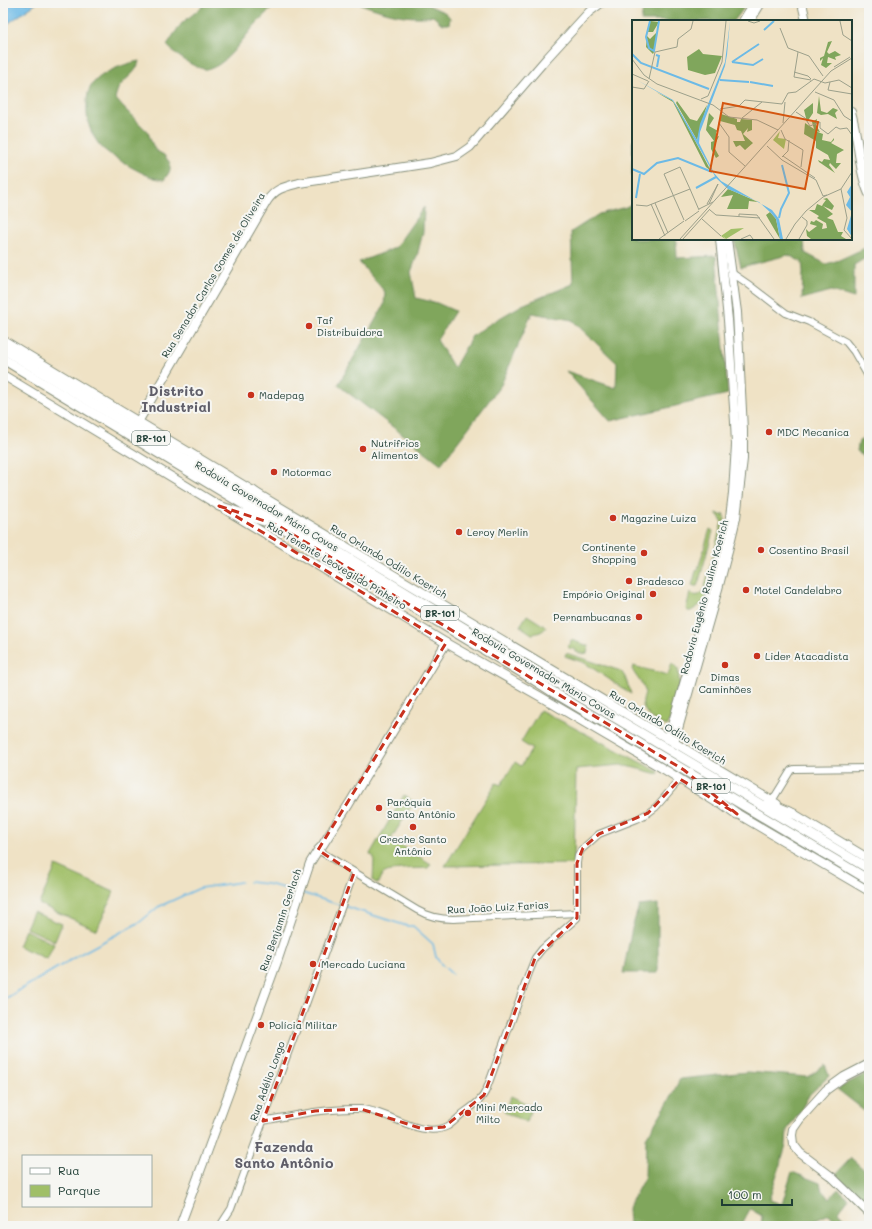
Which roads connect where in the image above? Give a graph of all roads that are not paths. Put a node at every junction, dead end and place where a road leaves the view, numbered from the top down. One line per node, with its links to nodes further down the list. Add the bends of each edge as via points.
1 (601, 3): 18 (main road, Rua Senador Carlos Gomes de Oliveira, via 582,19 476,142 464,152 430,163 299,183 275,191)
2 (754, 3): 5 (main road)
3 (761, 3): 6 (main road)
4 (802, 3): 7 (main road)
5 (744, 20)
6 (751, 20)
7 (806, 20)
8 (852, 116): 9 (main road)
9 (869, 194)
10 (720, 240): 28 (main road, Rodovia Eugênio Raulino Koerich, via 736,422 733,493 721,556)
11 (727, 240): 12 (main road, Rodovia Eugênio Raulino Koerich)
12 (732, 274): 17 (street, via 786,313 846,342); 28 (main road, Rodovia Eugênio Raulino Koerich, via 737,312 743,430 738,503 726,562)
13 (3, 340): 18 (main road, Rua Orlando Odílio Koerich)
14 (3, 349): 22 (highway, Rodovia Governador Mário Covas / BR-101)
15 (3, 359): 21 (highway, Rodovia Governador Mário Covas / BR-101)
16 (3, 375): 20 (main road, Rua Tenente Leovegildo Pinheiro)
17 (869, 378)
18 (138, 422): 19 (main road, Rua Orlando Odílio Koerich)
19 (253, 491): 22 (highway); 24 (main road, Rua Orlando Odílio Koerich)
20 (220, 506): 21 (highway); 23 (main road, Rua Tenente Leovegildo Pinheiro)
21 (277, 525): 25 (highway, Rodovia Governador Mário Covas / BR-101)
22 (298, 527): 25 (highway, Rodovia Governador Mário Covas / BR-101)
23 (446, 643): 27 (main road, Rua Tenente Leovegildo Pinheiro); 36 (main road, Rua Benjamin Gerlach, via 349,804)
24 (556, 671): 27 (main road); 28 (main road, Rua Orlando Odílio Koerich)
25 (538, 678): 26 (highway, Rodovia Governador Mário Covas / BR-101, bridge)
26 (555, 687): 30 (highway, Rodovia Governador Mário Covas / BR-101); 32 (highway, Rodovia Governador Mário Covas / BR-101)
27 (541, 697): 31 (main road, Rua Tenente Leovegildo Pinheiro)
28 (672, 741): 33 (main road, Rua Orlando Odílio Koerich)
29 (869, 768): 33 (street, via 791,770)
30 (684, 770): 34 (highway); 40 (highway, Rodovia Governador Mário Covas / BR-101)
31 (680, 779): 34 (main road, Rua Tenente Leovegildo Pinheiro); 42 (street, via 648,813 599,834 581,850 577,863)
32 (736, 790): 35 (highway); 38 (highway, Rodovia Governador Mário Covas / BR-101)
33 (772, 801): 35 (main road, Rua Orlando Odílio Koerich)
34 (737, 814): 41 (main road, Rua Tenente Leovegildo Pinheiro)
35 (794, 814): 37 (main road, Rua Orlando Odílio Koerich)
36 (318, 850): 39 (street, Rua João Luiz Farias); 46 (main road, Rua Benjamin Gerlach, via 310,863 278,959)
37 (869, 859)
38 (869, 869)
39 (354, 873): 42 (street, Rua João Luiz Farias, via 436,919); 44 (street, Rua Adélio Longo)
40 (869, 880)
41 (869, 891)
42 (577, 913): 44 (street, via 577,918 550,940 535,958 484,1096 449,1125 428,1129 361,1109 320,1111)
43 (869, 1064): 45 (main road, via 826,1090 800,1119 792,1135 794,1147 832,1177)
44 (263, 1121): 47 (street, Rua Adélio Longo, via 230,1208)
45 (869, 1213)
46 (180, 1226)
47 (220, 1226)

